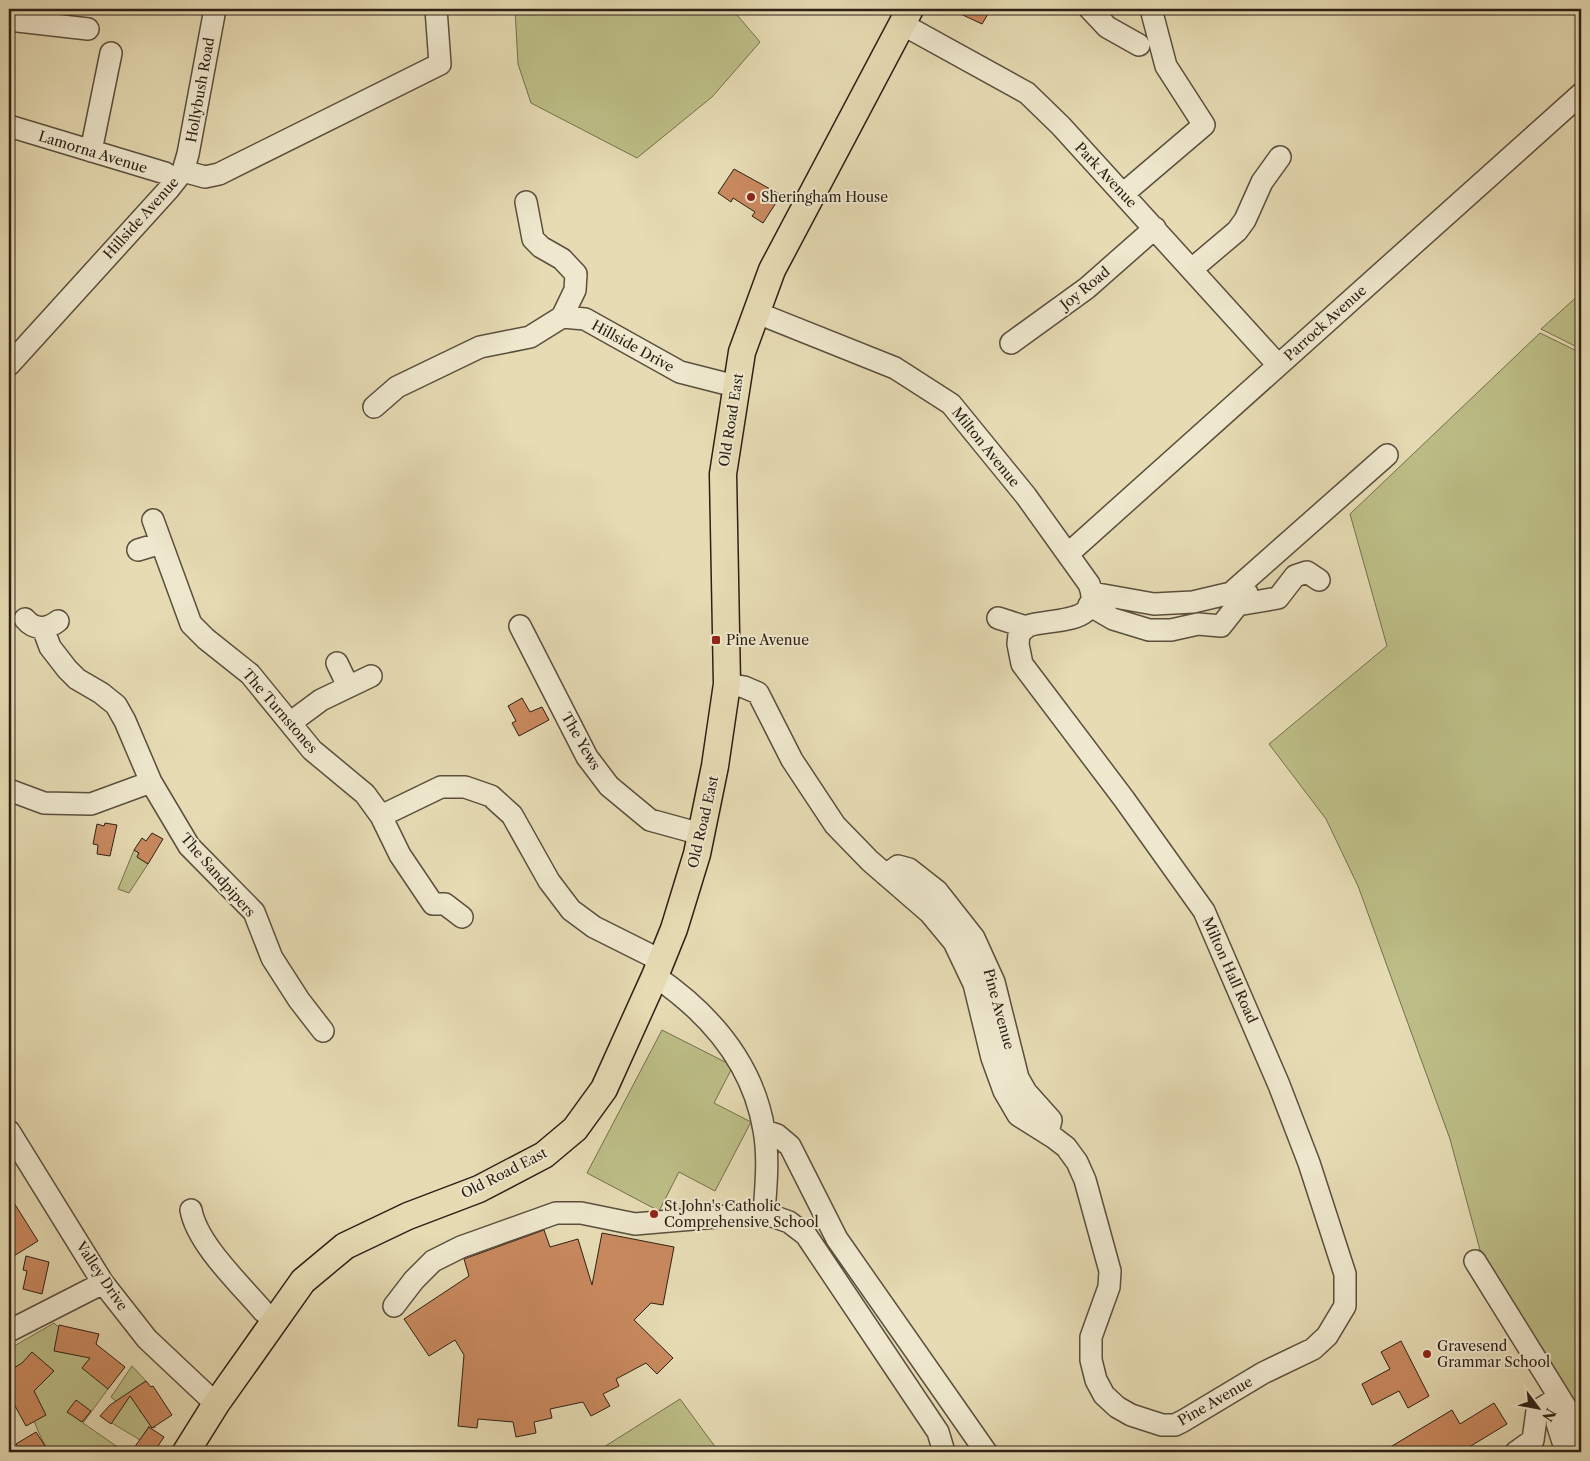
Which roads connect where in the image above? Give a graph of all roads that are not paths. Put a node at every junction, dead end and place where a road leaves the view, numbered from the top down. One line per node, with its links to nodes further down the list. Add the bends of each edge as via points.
1 (215, 9): 14 (street, Hollybush Road, via 188,159)
2 (436, 9): 14 (street, Hillside Avenue, via 439,65 219,174 205,177)
3 (1090, 9): 8 (street, via 1107,27)
4 (1151, 9): 15 (street, via 1166,66 1204,125)
5 (906, 16): 15 (street, Park Avenue, via 1027,92); 19 (main road, Old Road East, via 792,231)
6 (9, 20): 7 (street)
7 (88, 29)
8 (1139, 45)
9 (111, 53): 12 (street)
10 (1581, 94): 23 (street, Parrock Avenue)
11 (9, 126): 12 (street, Lamorna Avenue)
12 (91, 151): 14 (street, Lamorna Avenue)
13 (1280, 157): 18 (street, via 1262,182 1245,220)
14 (180, 175): 22 (street, Hillside Avenue)
15 (1123, 194): 17 (street, Park Avenue)
16 (526, 202): 20 (street, via 533,240 562,259 576,274 575,290)
17 (1155, 228): 18 (street, Park Avenue); 21 (street, Joy Road, via 1087,288)
18 (1192, 269): 23 (street, Park Avenue)
19 (755, 312): 24 (main road, Old Road East); 30 (street, Milton Avenue, via 895,368 950,404)
20 (562, 317): 24 (street, Hillside Drive, via 585,319 680,372); 25 (street, via 530,337 480,347 397,387)
21 (1011, 343)
22 (9, 365)
23 (1278, 365): 30 (street, Parrock Avenue)
24 (735, 386): 39 (main road, Old Road East, via 723,474)
25 (374, 408)
26 (1387, 455): 32 (street, via 1231,592 1193,602)
27 (153, 520): 28 (street, The Turnstones)
28 (160, 543): 29 (street); 41 (street, The Turnstones, via 191,624 250,674)
29 (138, 550)
30 (1069, 553): 32 (street, Milton Avenue, via 1088,581)
31 (1319, 580): 32 (street, via 1307,572 1298,574 1278,598 1242,599 1218,631 1198,624 1171,630 1149,630 1113,619)
32 (1085, 605): 36 (street)
33 (998, 618): 36 (street)
34 (42, 623): 42 (street, The Sandpipers, via 50,647 67,669 116,705)
35 (520, 626): 45 (street, The Yews, via 587,758 609,786 650,820)
36 (1026, 627): 58 (street, Milton Hall Road, via 1018,644 1022,664 1204,910 1279,1085 1346,1274 1345,1306 1327,1336)
37 (338, 663): 40 (street)
38 (372, 676): 40 (street)
39 (727, 684): 45 (main road, Old Road East); 58 (street, Pine Avenue, via 758,693 792,760 825,812 849,841 923,906 954,942 974,984 992,1058 1004,1091 1018,1115 1066,1147 1080,1167 1110,1271 1109,1287 1095,1322 1091,1345 1098,1384 1113,1404 1149,1422 1174,1425 1263,1373)
40 (348, 686): 41 (street, via 321,700)
41 (290, 723): 44 (street, The Turnstones, via 312,750 360,788)
42 (151, 782): 43 (street, via 92,804 44,803); 48 (street, The Sandpipers, via 189,846 254,912 272,958)
43 (9, 790)
44 (381, 816): 46 (street, The Turnstones, via 400,855 433,903 446,905); 47 (street, via 440,788 465,788 491,796 512,815 546,876 571,910)
45 (701, 834): 47 (main road, Old Road East, via 682,902)
46 (462, 917)
47 (658, 969): 50 (street, via 712,1024 736,1054 758,1098); 56 (main road, Old Road East, via 604,1089 575,1129 544,1155 479,1189 408,1216 346,1246 303,1281)
48 (323, 1031)
49 (9, 1131): 54 (street, Valley Drive)
50 (765, 1132): 52 (street); 64 (street, via 776,1135 790,1146 837,1240)
51 (191, 1210): 56 (street, via 193,1222 203,1240 263,1312)
52 (764, 1213): 55 (street, via 636,1224 581,1213 556,1213 461,1247 433,1261); 62 (street, via 789,1222 806,1235 938,1432)
53 (1475, 1261): 60 (street)
54 (103, 1283): 57 (street); 59 (street, Valley Drive, via 147,1339)
55 (394, 1306)
56 (276, 1321): 59 (main road, Old Road East)
57 (9, 1331)
58 (1313, 1350)
59 (216, 1404): 63 (main road, Old Road East)
60 (1563, 1404): 61 (street); 65 (street, via 1538,1411 1533,1440); 66 (street, via 1557,1423)
61 (1581, 1432)
62 (937, 1451)
63 (186, 1452)
64 (986, 1452)
65 (1516, 1452)
66 (1570, 1452)

